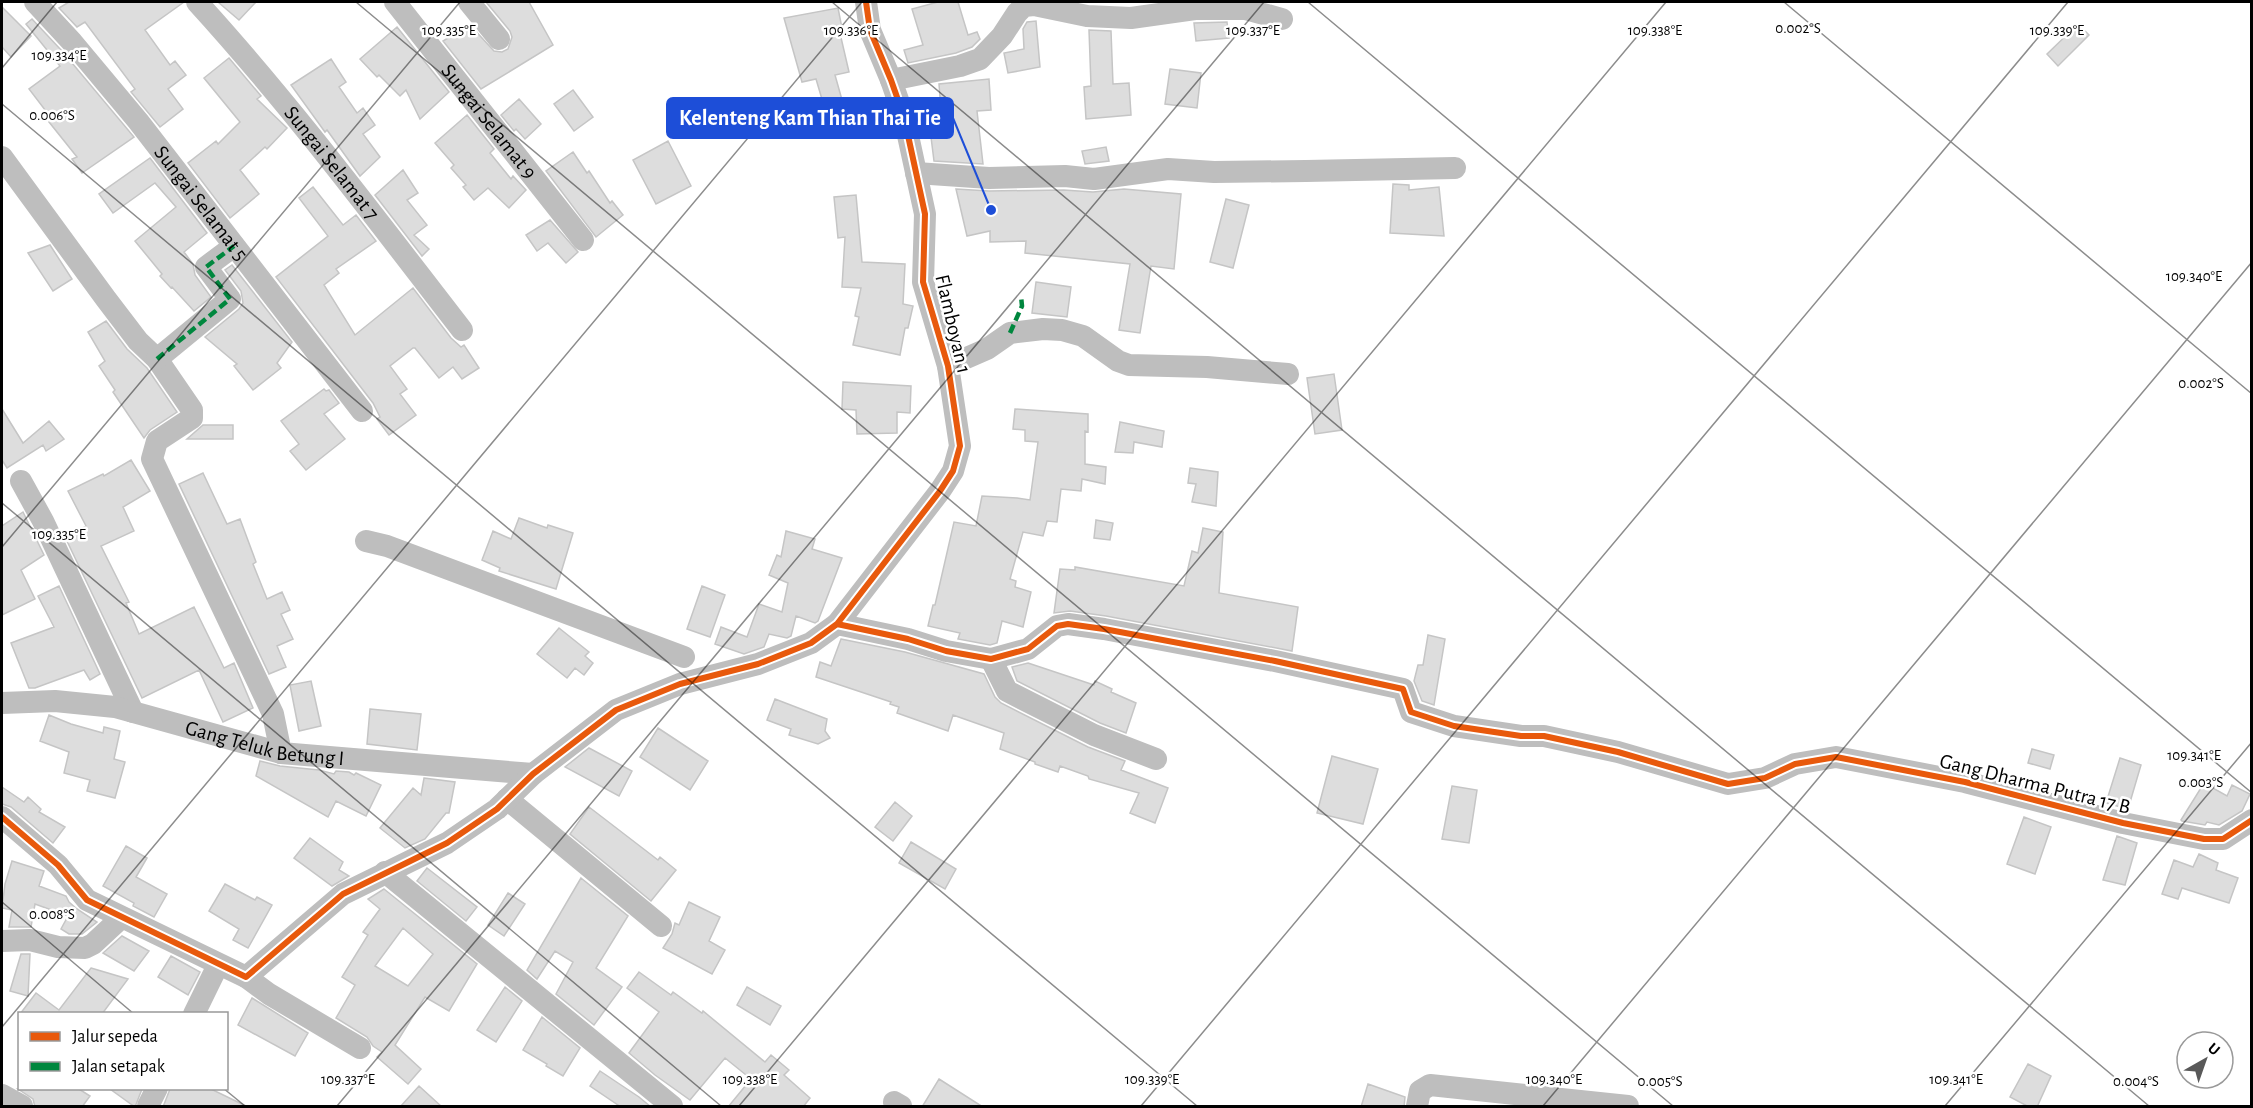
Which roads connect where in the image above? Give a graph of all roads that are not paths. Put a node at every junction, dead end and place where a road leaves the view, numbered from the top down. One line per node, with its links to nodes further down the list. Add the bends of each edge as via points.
1 (35, 2): 13 (street, Sungai Selamat 5, via 138,121)
2 (197, 2): 14 (street, Sungai Selamat 7, via 337,170)
3 (395, 2): 12 (street, Sungai Selamat 9)
4 (469, 2): 7 (street)
5 (866, 2): 8 (street, Flamboyan 1, via 870,30)
6 (1282, 19): 8 (street, via 1245,9 1195,9 1131,18 1024,6 980,59)
7 (499, 39)
8 (891, 80): 11 (street, Flamboyan 1, via 904,117)
9 (2, 157): 15 (street, via 112,308)
10 (1455, 168): 11 (street, via 1214,172 1168,169 1094,179)
11 (916, 174): 16 (street, Flamboyan 1, via 925,214 923,282)
12 (583, 240)
13 (234, 246): 15 (street, via 206,267 230,299); 18 (street, Sungai Selamat 5)
14 (462, 330)
15 (157, 359): 26 (street, via 193,414 157,441 152,459 273,714)
16 (948, 366): 17 (street, via 977,354 1010,333 1043,329 1083,336 1118,361 1129,364); 21 (street, Flamboyan 1, via 960,446 953,471)
17 (1288, 374)
18 (362, 411)
19 (21, 481): 25 (street)
20 (366, 541): 23 (street, via 687,651)
21 (837, 624): 22 (street); 23 (street, via 811,643 758,664)
22 (991, 659): 27 (street, via 1007,691 1094,735); 31 (street, Gang Dharma Putra 17 B, via 1028,649 1057,626 1068,624 1275,661 1403,689 1411,712 1454,726 1544,736 1618,752 1728,784 1765,778 1795,764 1836,757 1965,782 2123,823 2204,839 2223,839)
23 (680, 684): 28 (street, via 616,710)
24 (2, 703): 25 (street, Gang Teluk Betung I, via 55,702)
25 (133, 712): 26 (street, Gang Teluk Betung I)
26 (281, 753): 28 (street, Gang Teluk Betung I)
27 (1156, 759)
28 (532, 774): 29 (street)
29 (507, 799): 32 (street, via 447,843); 34 (street)
30 (2, 817): 33 (street, via 58,865 87,900)
31 (2252, 820)
32 (385, 872): 37 (street, via 343,894); 45 (street)
33 (121, 918): 35 (street, via 85,948 30,940); 36 (street)
34 (661, 926)
35 (2, 941)
36 (218, 965): 37 (street); 38 (street)
37 (246, 977): 39 (street)
38 (195, 1012)
39 (360, 1048)
40 (156, 1090): 44 (street)
41 (2, 1095): 43 (street)
42 (1605, 1105): 46 (street, via 1430,1085 1420,1091); 47 (street)
43 (22, 1107)
44 (148, 1107)
45 (672, 1107)
46 (1417, 1107)
47 (1628, 1107)

